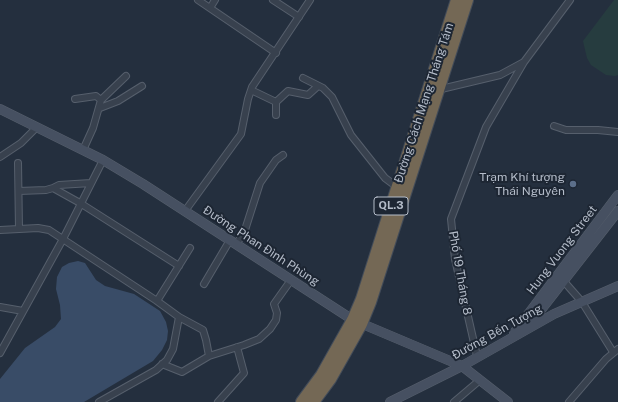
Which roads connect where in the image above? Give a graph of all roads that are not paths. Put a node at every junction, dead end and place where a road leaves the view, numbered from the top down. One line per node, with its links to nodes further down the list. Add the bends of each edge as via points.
1 (198, 0): 8 (street)
2 (215, 0): 8 (street)
3 (273, 0): 9 (street)
4 (310, 0): 9 (street)
5 (457, 0): 16 (highway, Đường Cách Mạng Tháng Tám / QL.3)
6 (467, 0): 16 (highway, Đường Cách Mạng Tháng Tám / QL.3)
7 (570, 0): 11 (street, Phố 19 Tháng 8)
8 (210, 8): 10 (street)
9 (299, 17): 10 (street)
10 (276, 53): 17 (street)
11 (524, 62): 16 (street, via 500,75); 64 (street, Phố 19 Tháng 8, via 486,127 451,219 455,259)
12 (126, 76): 19 (street)
13 (303, 78): 15 (street)
14 (142, 86): 21 (street)
15 (318, 86): 20 (street, via 308,94 288,91); 33 (street, via 332,97 346,128 378,170)
16 (433, 89): 33 (highway, Đường Cách Mạng Tháng Tám / QL.3); 57 (highway, Đường Cách Mạng Tháng Tám / QL.3, via 373,295)
17 (251, 90): 20 (street); 38 (street, via 241,134)
18 (75, 99): 19 (street, via 96,96)
19 (101, 100): 21 (street)
20 (276, 102): 23 (street)
21 (100, 108): 27 (street)
22 (0, 109): 25 (street, Đường Phan Đình Phùng)
23 (276, 114)
24 (554, 126): 26 (street, via 566,130)
25 (37, 127): 27 (street, Đường Phan Đình Phùng); 29 (street, via 21,143)
26 (618, 132)
27 (83, 150): 30 (street, Đường Phan Đình Phùng)
28 (283, 155): 45 (street, via 276,160 260,183 244,234)
29 (0, 157)
30 (103, 160): 32 (street); 38 (street, Đường Phan Đình Phùng)
31 (18, 163): 35 (street)
32 (91, 183): 34 (street, via 59,185); 37 (street)
33 (397, 187): 57 (highway, Đường Cách Mạng Tháng Tám / QL.3)
34 (53, 188): 35 (street); 37 (street)
35 (19, 190): 42 (street)
36 (618, 195): 40 (street, Hung Vuong Street)
37 (80, 203): 44 (street); 47 (street)
38 (185, 211): 45 (street, Đường Phan Đình Phùng)
39 (618, 211): 41 (street, Hung Vuong Street)
40 (604, 214): 41 (street); 48 (street, Hung Vuong Street)
41 (611, 220): 48 (street, Hung Vuong Street)
42 (19, 229): 43 (street); 44 (street, via 43,229)
43 (0, 230)
44 (63, 239): 52 (street); 55 (street)
45 (233, 242): 49 (street, Đường Phan Đình Phùng); 50 (street)
46 (190, 248): 47 (street)
47 (179, 266): 52 (street)
48 (561, 278): 53 (street); 58 (street, Hung Vuong Street); 59 (street, Hung Vuong Street)
49 (291, 280): 57 (street, Đường Phan Đình Phùng); 60 (street, via 274,304 277,315 270,329 259,339)
50 (204, 284)
51 (618, 286): 53 (street, Đường Bến Tượng)
52 (157, 301): 56 (street)
53 (582, 302): 58 (street, Đường Bến Tượng); 61 (street)
54 (0, 307): 55 (street)
55 (23, 311): 62 (street)
56 (179, 317): 63 (street, via 203,330); 65 (street, via 173,349)
57 (357, 322): 66 (street, Đường Phan Đình Phùng); 71 (highway, Đường Cách Mạng Tháng Tám / QL.3); 72 (highway, Đường Cách Mạng Tháng Tám / QL.3, via 330,380)
58 (527, 328): 59 (street, Đường Bến Tượng)
59 (510, 338): 64 (street, Đường Bến Tượng)
60 (237, 347): 63 (street); 70 (street, via 244,373)
61 (615, 350): 76 (street)
62 (0, 353)
63 (208, 356): 65 (street, via 182,372)
64 (477, 356): 66 (street, Đường Bến Tượng)
65 (162, 364): 68 (street)
66 (462, 366): 67 (street, Đường Phan Đình Phùng); 73 (street, Đường Bến Tượng)
67 (480, 380): 74 (street); 75 (street, Đường Phan Đình Phùng)
68 (111, 399): 69 (street)
69 (99, 402)
70 (218, 402)
71 (302, 402)
72 (313, 402)
73 (390, 402)
74 (454, 402)
75 (508, 402)
76 (569, 402)

